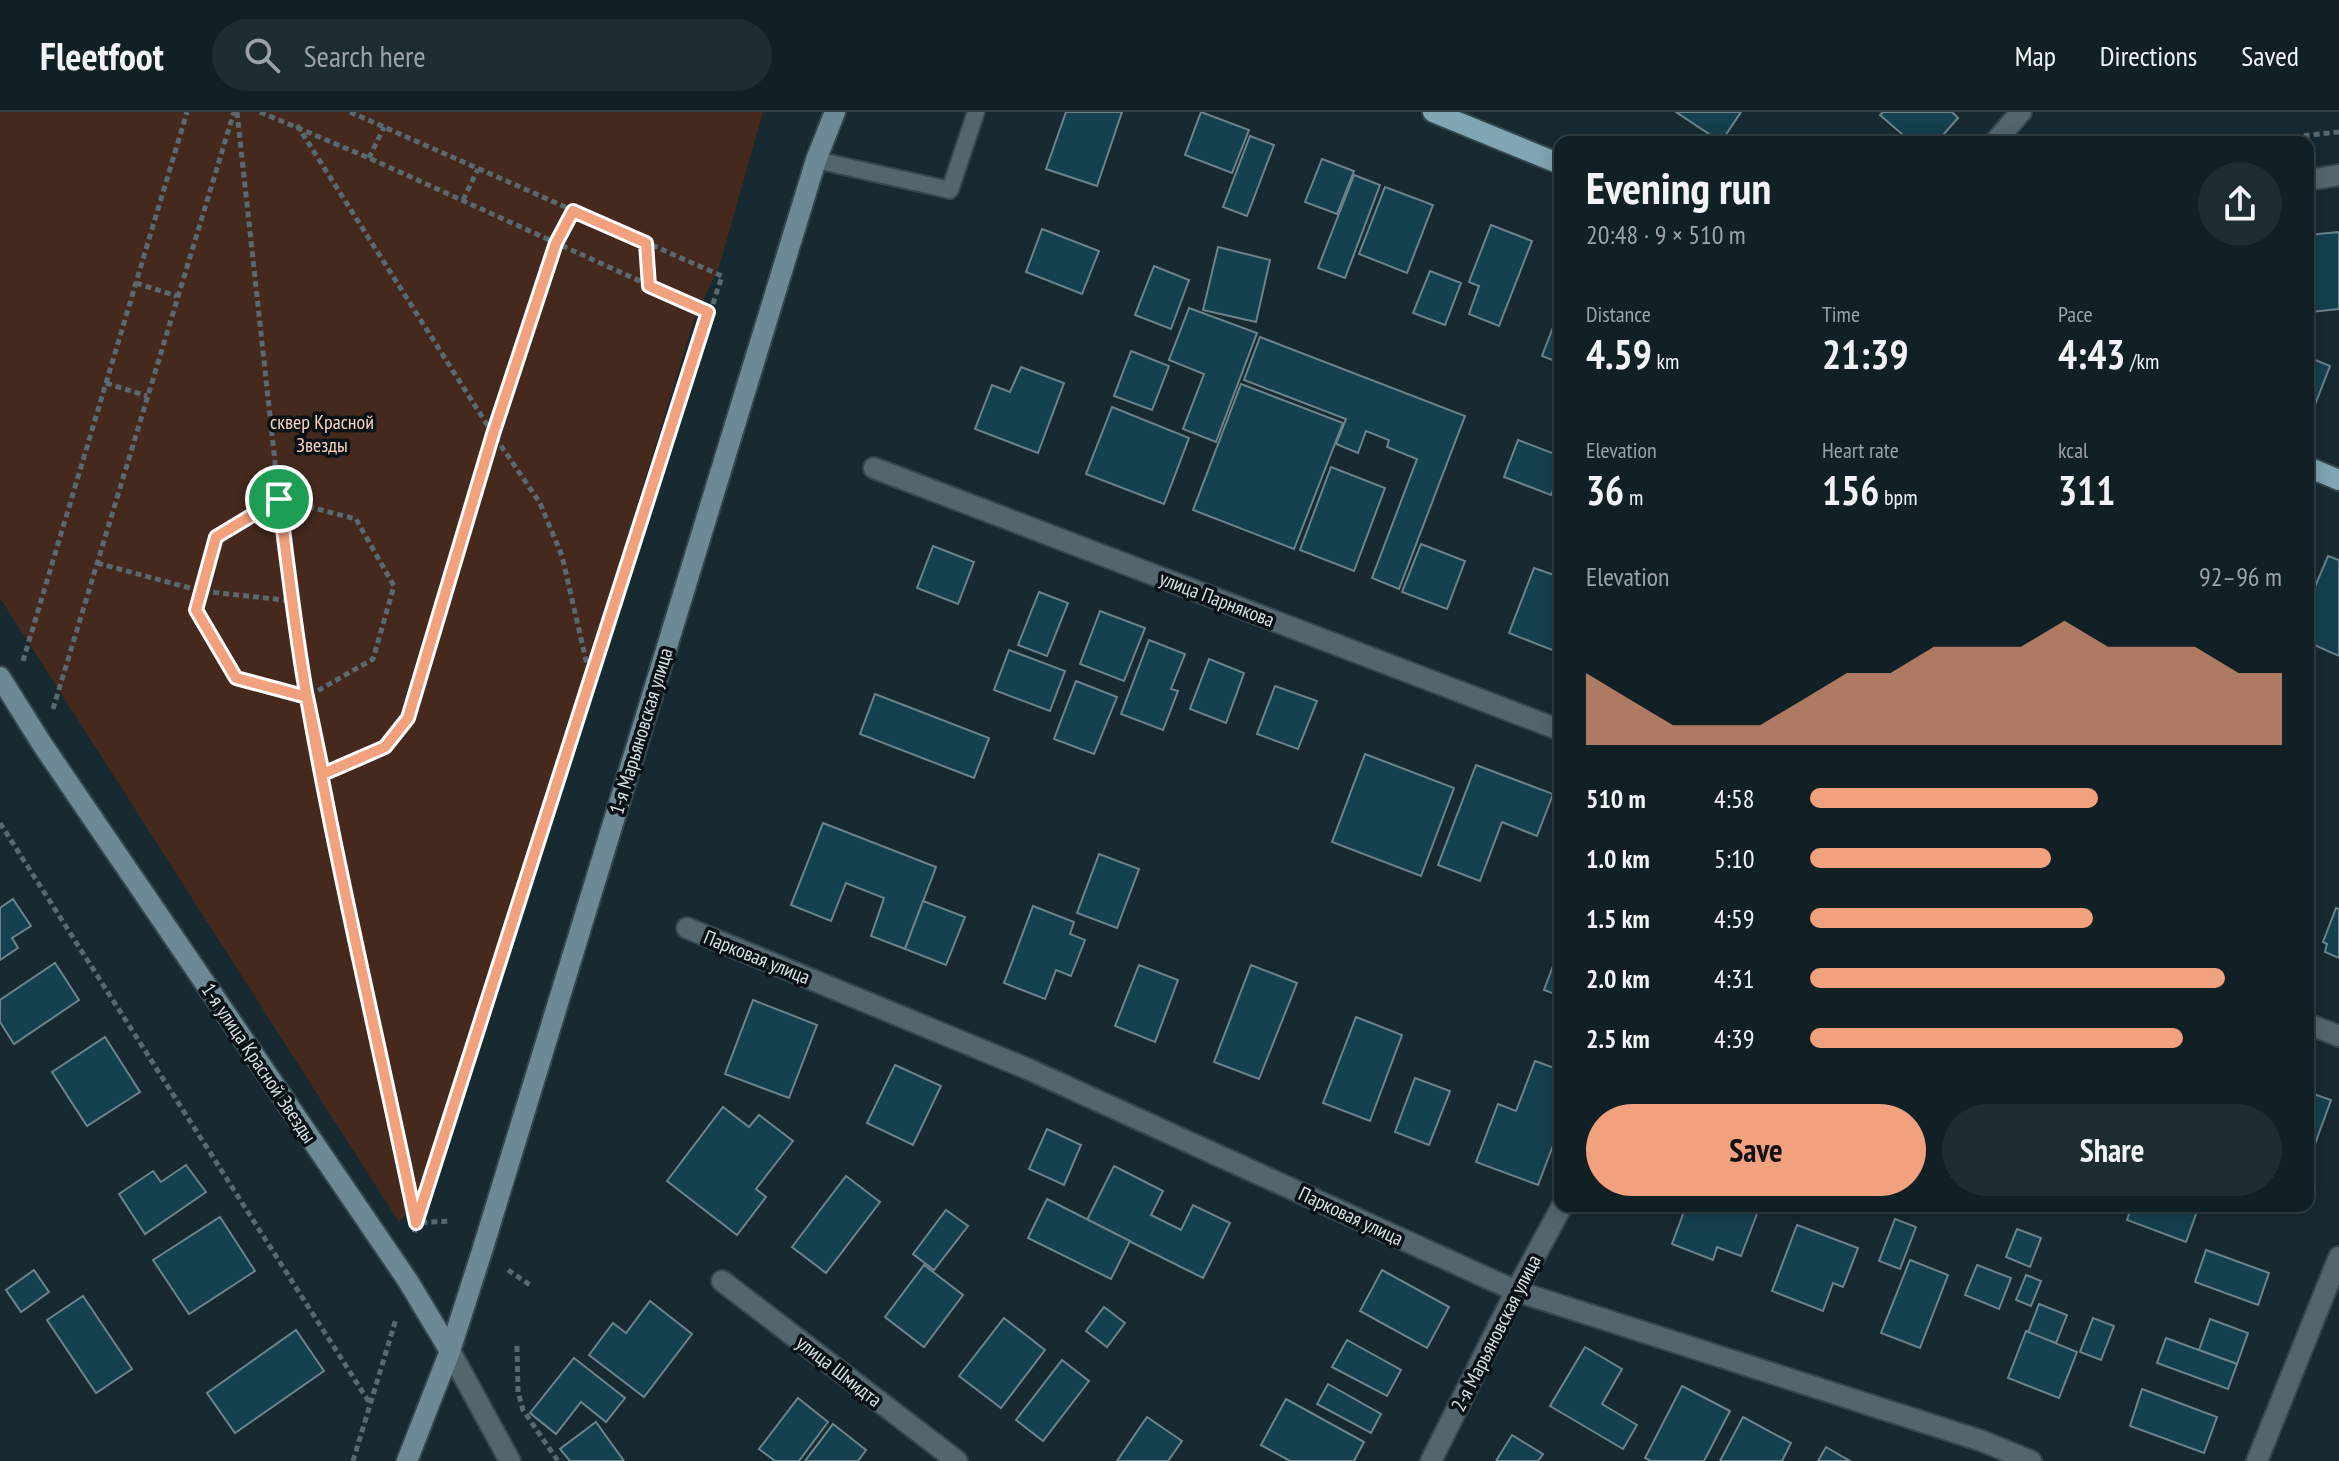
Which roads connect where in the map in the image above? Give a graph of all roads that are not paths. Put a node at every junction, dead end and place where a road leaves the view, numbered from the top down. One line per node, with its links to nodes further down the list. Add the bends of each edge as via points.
1 (835, 112): 6 (main road, 1-я Марьяновская улица)
2 (976, 112): 6 (lane, via 950,190)
3 (1433, 112): 7 (main road)
4 (2021, 112): 5 (street)
5 (2000, 136)
6 (816, 160): 22 (main road, 1-я Марьяновская улица)
7 (1554, 162)
8 (2339, 175): 9 (street)
9 (2314, 179)
10 (874, 468): 14 (street, улица Парнякова)
11 (2314, 470): 12 (main road)
12 (2339, 480)
13 (6, 691): 22 (main road, 1-я улица Красной Звезды, via 408,1281)
14 (1554, 728)
15 (687, 928): 21 (street, Парковая улица, via 1028,1069)
16 (2314, 1026): 17 (street)
17 (2339, 1036)
18 (1559, 1212): 21 (street, 2-я Марьяновская улица)
19 (2339, 1257): 30 (street)
20 (722, 1281): 26 (street, улица Шмидта)
21 (1516, 1291): 23 (street, Парковая улица); 27 (street, 2-я Марьяновская улица)
22 (450, 1351): 24 (main road); 25 (street)
23 (1982, 1441): 28 (street); 29 (street, Парковая улица)
24 (407, 1461)
25 (510, 1461)
26 (957, 1461)
27 (1431, 1461)
28 (1975, 1461)
29 (2031, 1461)
30 (2257, 1461)

